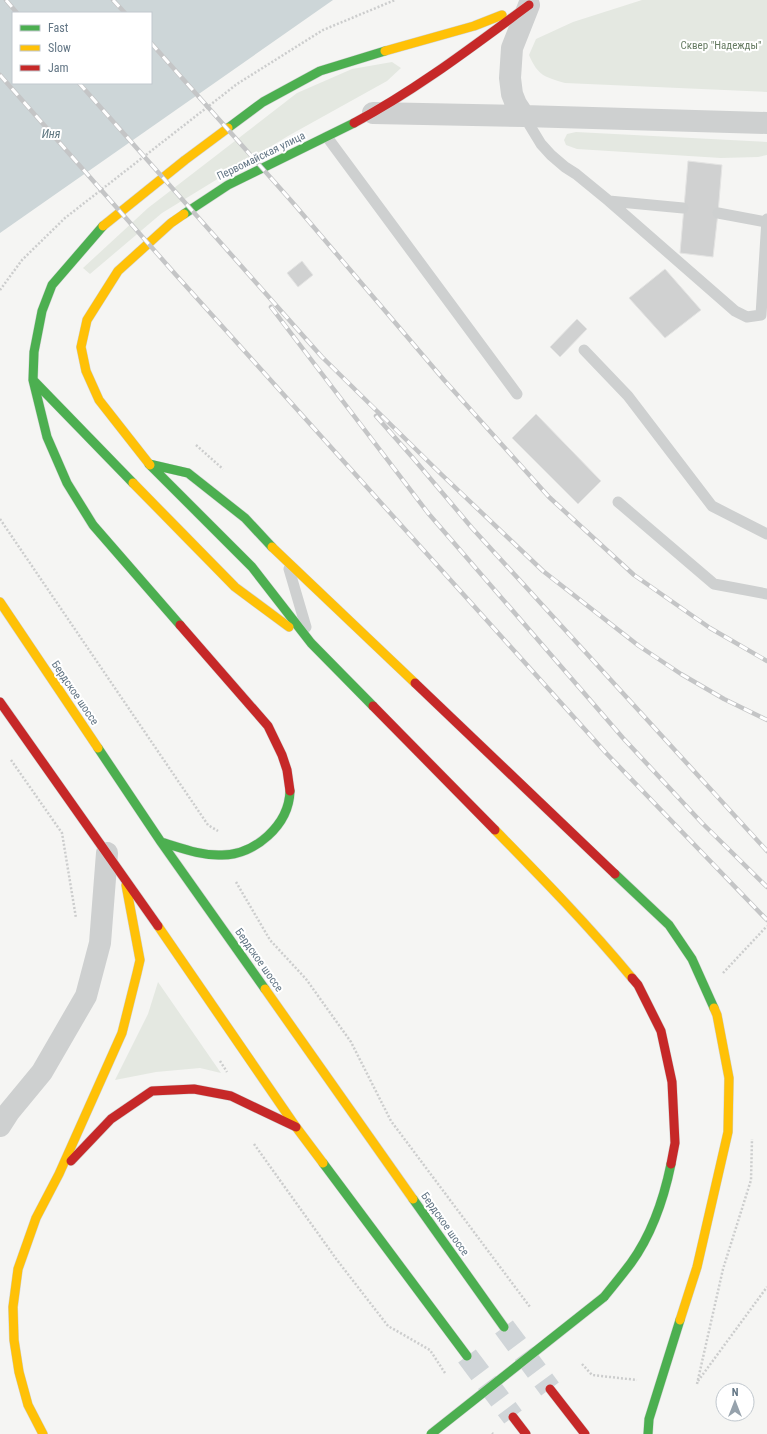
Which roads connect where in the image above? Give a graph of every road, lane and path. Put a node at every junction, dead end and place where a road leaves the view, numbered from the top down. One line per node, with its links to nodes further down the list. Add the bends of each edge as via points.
1 (532, 4): 2 (main road, Первомайская улица, via 440,71); 3 (street, via 512,48 512,94); 11 (main road, via 474,26 320,71 263,102 185,160 99,229 52,285 42,311 34,352)
2 (373, 113): 3 (street); 5 (main road, Первомайская улица)
3 (524, 116): 4 (street); 6 (lane, via 551,155)
4 (767, 123)
5 (327, 137): 12 (lane); 13 (main road, Первомайская улица, via 228,184 171,222 118,271 87,320 81,347 86,371 99,400)
6 (609, 201): 7 (lane); 9 (lane, via 735,311 748,317 761,315)
7 (684, 208)
8 (718, 214): 9 (lane)
9 (767, 220)
10 (584, 350): 16 (lane, via 628,396 712,506)
11 (33, 380): 20 (main road, via 235,587); 24 (main road, via 47,437 67,483 93,525 268,726 281,749 288,770 291,792 285,812 275,830 258,843 231,855 221,855 200,853)
12 (517, 394)
13 (149, 464): 17 (main road, via 188,473 245,518); 20 (main road, Первомайская улица, via 252,567)
14 (618, 502): 18 (lane, via 714,584)
15 (0, 518): 23 (path, via 208,825)
16 (767, 534)
17 (287, 562): 20 (lane); 47 (main road, via 669,925 692,958 717,1015 729,1078 728,1132 696,1267 660,1381)
18 (767, 594)
19 (0, 602): 24 (main road, Бердское шоссе)
20 (311, 643): 44 (main road, bridge, via 561,897 638,985 661,1031 672,1082 675,1143 668,1185 653,1225 632,1262 604,1297)
21 (0, 702): 25 (main road)
22 (9, 758): 28 (path, via 62,833)
23 (221, 832)
24 (161, 842): 35 (main road, Бердское шоссе)
25 (107, 853): 26 (main road); 29 (street, via 100,943 86,996 42,1072)
26 (125, 878): 30 (main road); 32 (main road, via 140,960 122,1033)
27 (236, 882): 34 (path, via 270,940 306,979 351,1042 392,1122)
28 (76, 918)
29 (3, 1114)
30 (296, 1127): 32 (main road, via 231,1096 194,1089 152,1091 111,1119); 36 (main road)
31 (254, 1144): 38 (path, via 388,1326 430,1350)
32 (59, 1174): 43 (main road, via 36,1218 18,1269 13,1307 14,1340 19,1372 28,1406)
33 (767, 1287): 40 (path)
34 (530, 1307)
35 (504, 1327)
36 (467, 1356)
37 (582, 1364): 39 (path, via 592,1375)
38 (445, 1373)
39 (638, 1380)
40 (696, 1384)
41 (550, 1389): 46 (main road)
42 (513, 1417): 45 (main road)
43 (43, 1434)
44 (431, 1434)
45 (526, 1434)
46 (585, 1434)
47 (648, 1434)

